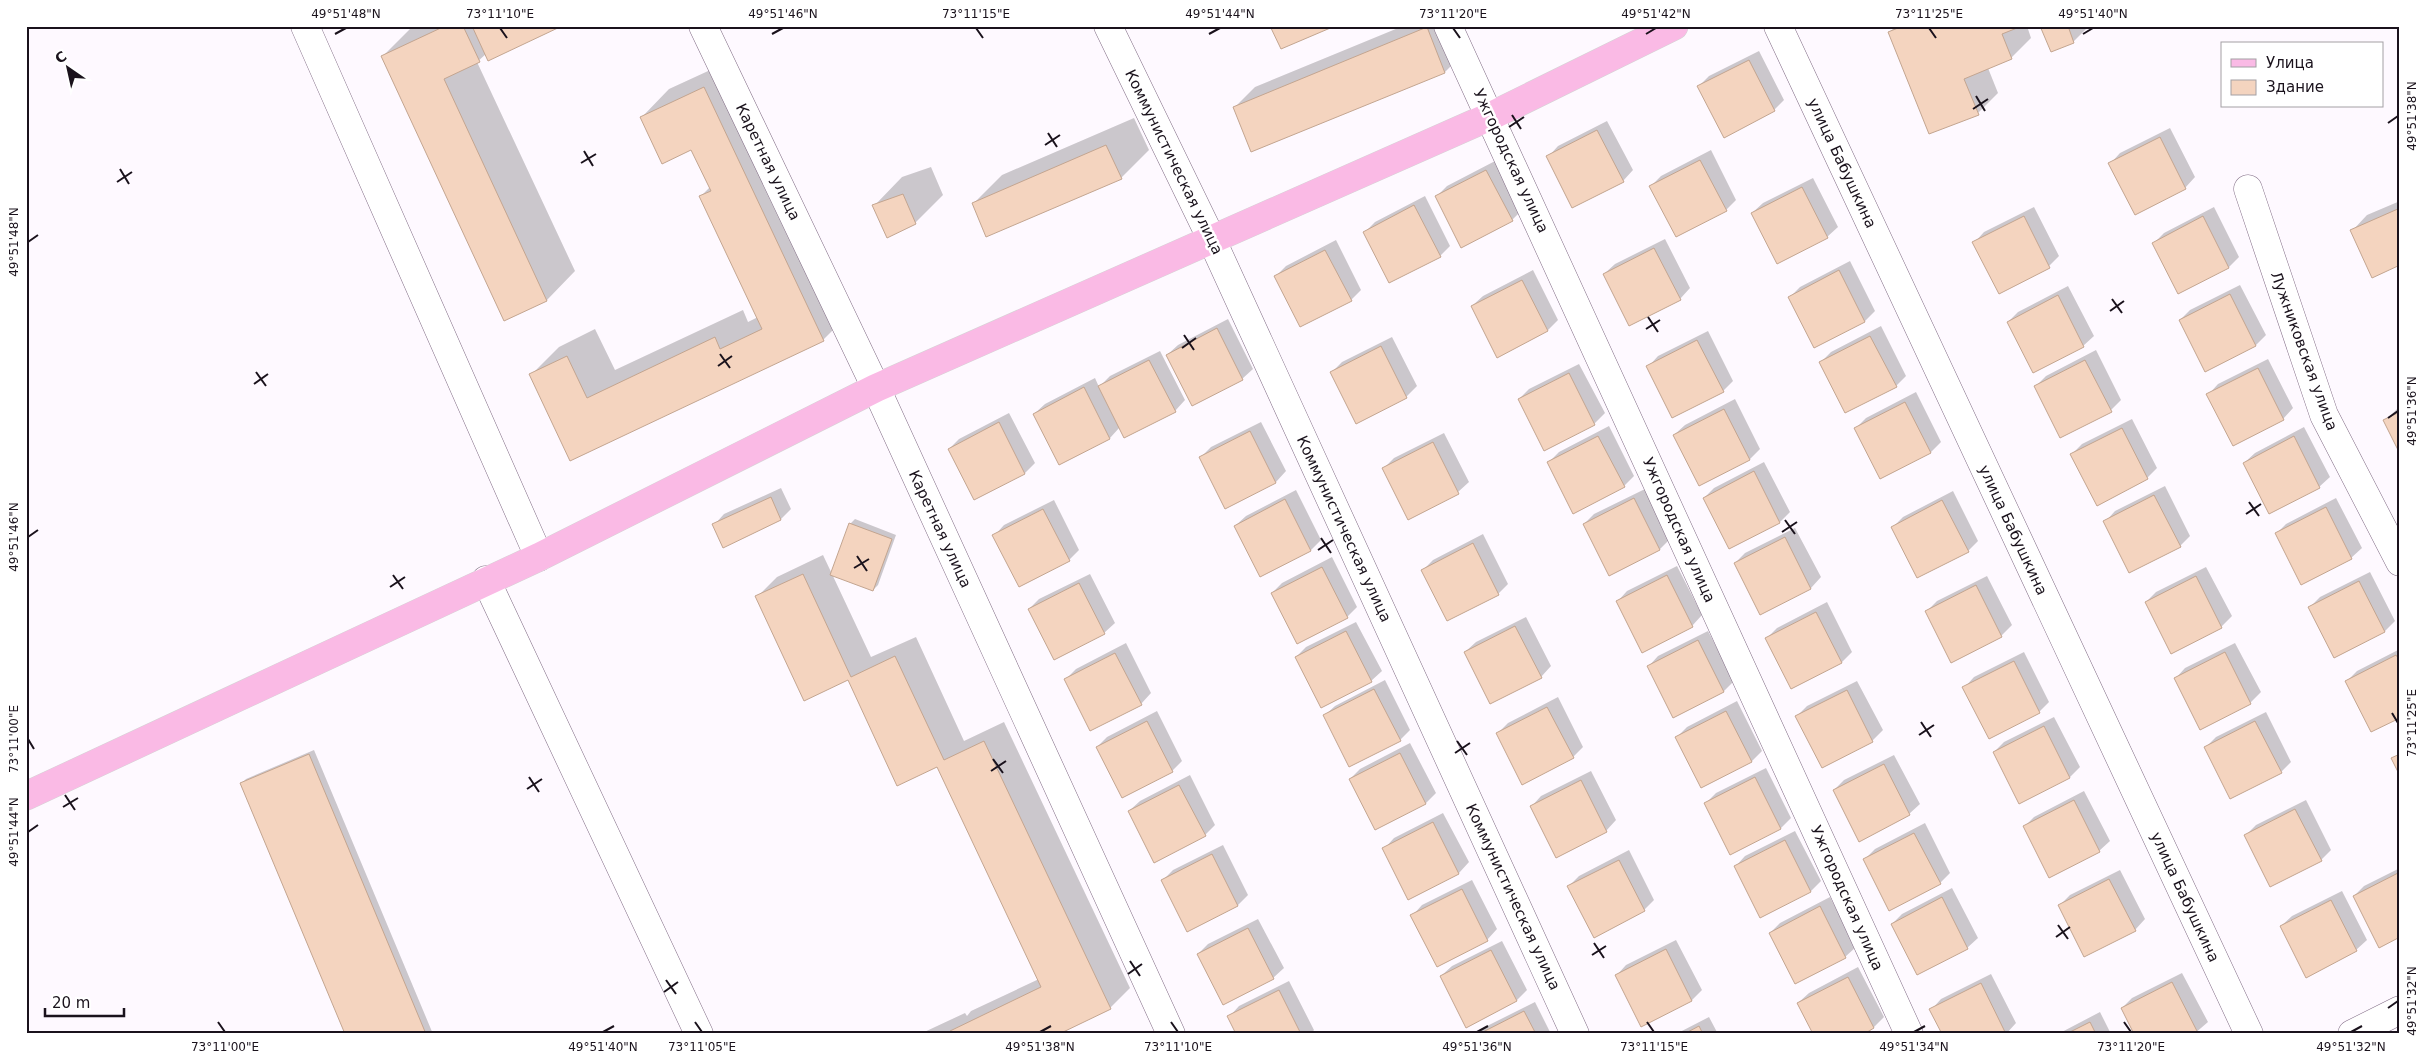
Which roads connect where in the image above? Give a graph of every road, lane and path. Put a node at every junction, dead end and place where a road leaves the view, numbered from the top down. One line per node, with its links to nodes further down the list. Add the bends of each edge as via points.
1 (305, 26): 11 (street)
2 (703, 26): 10 (street, Каретная улица)
3 (1108, 26): 9 (street, Коммунистическая улица)
4 (1448, 26): 7 (street, Ужгородская улица)
5 (1674, 26): 7 (main road)
6 (1778, 26): 20 (street, улица Бабушкина)
7 (1491, 116): 9 (main road); 19 (street, Ужгородская улица)
8 (2248, 189): 12 (street, Лужниковская улица, via 2324,415)
9 (1211, 238): 10 (main road); 18 (street, Коммунистическая улица)
10 (876, 388): 11 (main road); 17 (street, Каретная улица)
11 (539, 557): 13 (main road)
12 (2400, 562)
13 (486, 580): 14 (main road); 16 (street)
14 (26, 796)
15 (2400, 1010): 21 (street)
16 (699, 1034)
17 (1171, 1034)
18 (1576, 1034)
19 (1908, 1034)
20 (2249, 1034)
21 (2352, 1034)

